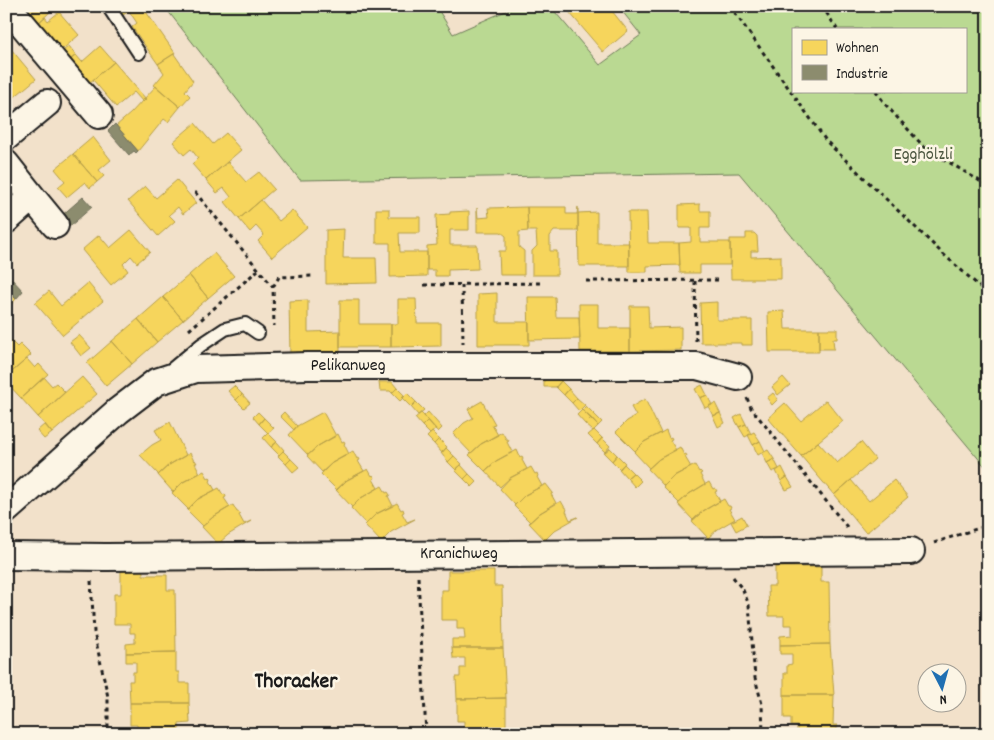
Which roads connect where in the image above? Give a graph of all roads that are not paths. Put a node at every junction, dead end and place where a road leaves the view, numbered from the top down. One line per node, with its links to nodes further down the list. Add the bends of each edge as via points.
1 (108, 6): 3 (lane)
2 (11, 8): 5 (street)
3 (139, 53)
4 (47, 103): 6 (street)
5 (99, 115)
6 (6, 137)
7 (6, 164): 8 (street)
8 (32, 197): 9 (street); 10 (street)
9 (6, 220)
10 (55, 225)
11 (258, 333): 13 (lane, via 245,324 225,329)
12 (738, 377): 13 (street, Pelikanweg, via 697,366 308,366 196,369)
13 (156, 382): 14 (street, Pelikanweg, via 118,411)
14 (6, 510)
15 (911, 551): 16 (street, Kranichweg)
16 (6, 556)

